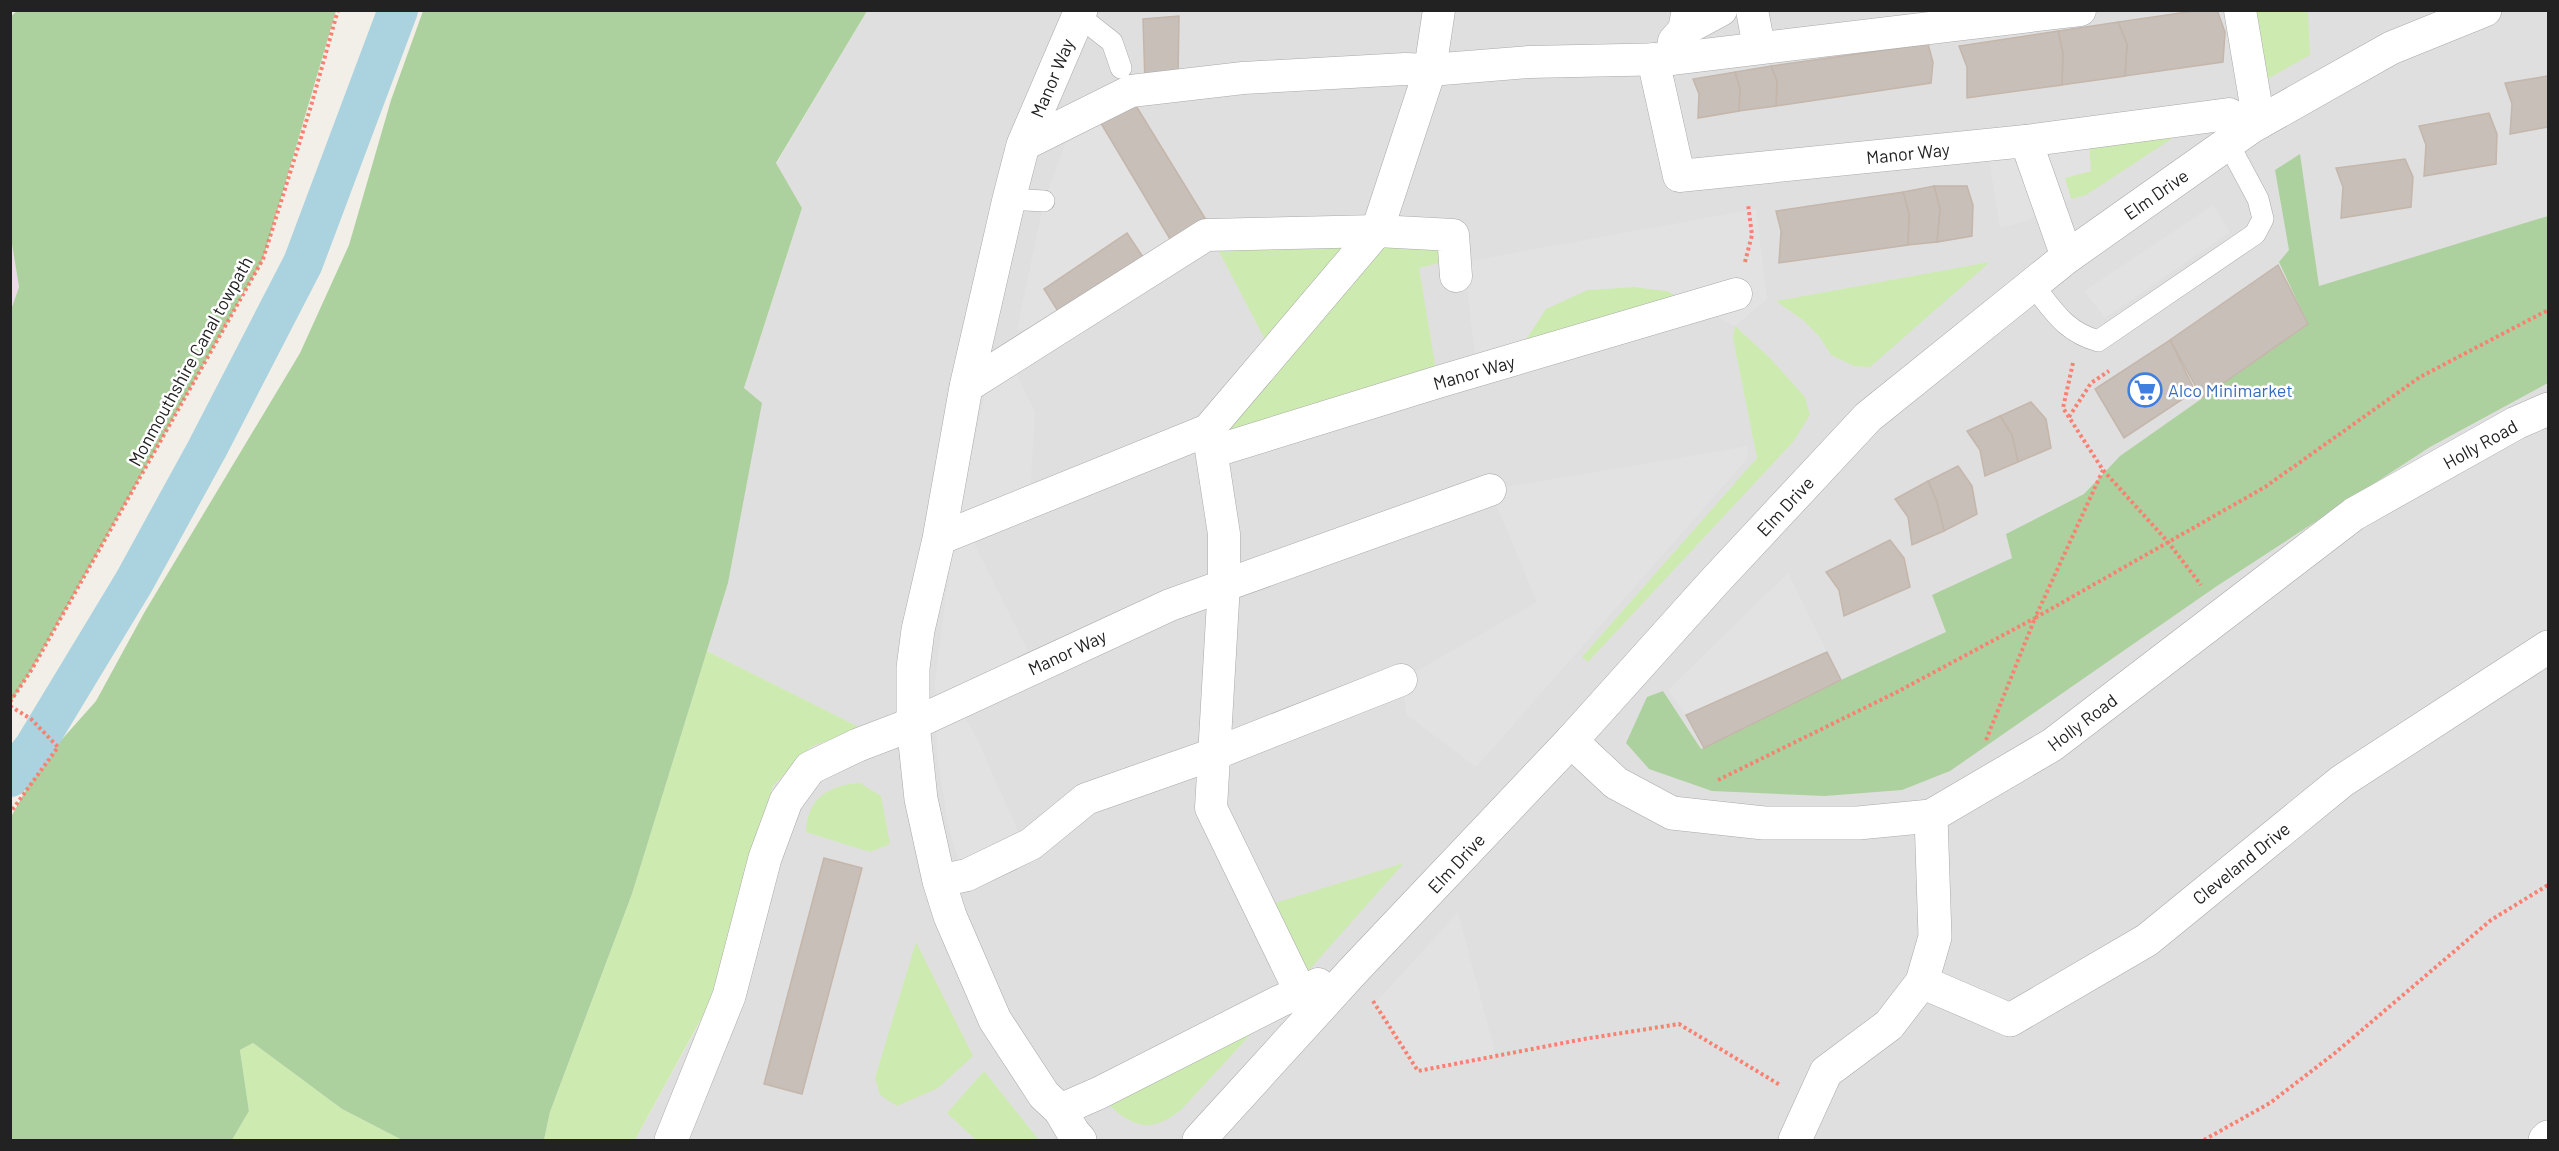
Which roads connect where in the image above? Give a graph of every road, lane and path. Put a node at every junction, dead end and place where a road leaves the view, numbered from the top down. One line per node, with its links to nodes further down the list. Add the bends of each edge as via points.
1 (338, 10): 39 (path, Monmouthshire Canal towpath, via 263,260)
2 (1439, 10): 13 (street, Manor Way)
3 (1721, 10): 9 (street)
4 (1752, 10): 10 (street)
5 (2080, 10): 10 (street, Manor Way)
6 (2240, 10): 14 (street)
7 (2485, 10): 14 (street, Elm Drive, via 2391,48)
8 (1080, 13): 12 (lane, via 1112,42); 16 (street, Manor Way)
9 (1686, 20): 11 (street)
10 (1759, 47): 11 (street, Manor Way)
11 (1662, 59): 13 (street, Manor Way, via 1529,62); 17 (street, Manor Way, via 1679,176)
12 (1121, 68)
13 (1430, 70): 16 (street, Manor Way, via 1243,78 1131,91); 20 (street, Manor Way)
14 (2246, 131): 15 (street, Manor Way, via 2229,114); 21 (street, Elm Drive); 26 (lane, via 2263,219 2255,234 2098,341)
15 (2026, 141): 17 (street, Manor Way); 21 (street)
16 (1023, 145): 18 (street, Manor Way)
17 (1744, 169): 24 (path, via 1752,235)
18 (1009, 199): 19 (lane); 27 (street, Manor Way)
19 (1044, 201)
20 (1377, 231): 22 (street, via 1453,235); 27 (street, via 1206,235); 29 (street, Manor Way)
21 (2067, 257): 23 (street, Elm Drive)
22 (1456, 276)
23 (2032, 284): 26 (lane); 41 (street, Elm Drive, via 1868,417)
24 (1736, 294): 29 (street, Manor Way, via 1438,382)
25 (2548, 310): 33 (path, via 2420,377 2265,487)
26 (2079, 336): 30 (path, via 2063,408)
27 (966, 387): 32 (street, Manor Way)
28 (2548, 409): 35 (street, Holly Road, via 2355,514)
29 (1210, 441): 32 (street, Manor Way); 34 (street, via 1224,534)
30 (2103, 470): 33 (path); 36 (path)
31 (1490, 490): 34 (street, Manor Way)
32 (939, 539): 40 (street, Manor Way, via 918,630)
33 (2168, 542): 35 (path); 36 (path)
34 (1224, 584): 40 (street, Manor Way); 43 (street)
35 (2223, 614): 46 (street, Holly Road, via 2052,745)
36 (2035, 618): 42 (path); 45 (path, via 1897,692 1714,782)
37 (2548, 647): 50 (street, Cleveland Drive, via 2342,781 2147,940 2010,1020)
38 (1401, 680): 43 (street)
39 (10, 704): 44 (path, via 58,747)
40 (912, 724): 47 (street, Manor Way, via 921,799); 55 (street, via 810,768 786,801 765,858 729,996)
41 (1570, 741): 45 (street, Holly Road, via 1616,783); 49 (street, Elm Drive)
42 (1984, 744)
43 (1214, 754): 47 (street, via 1086,799 1032,844 967,875); 51 (street, via 1211,808)
44 (10, 813)
45 (1672, 813): 46 (street, Holly Road, via 1776,823 1858,824)
46 (1931, 816): 50 (street, via 1935,937)
47 (939, 881): 53 (street, Manor Way, via 995,1020 1044,1095)
48 (2548, 885): 59 (path, via 2492,920 2270,1103)
49 (1353, 971): 51 (street); 52 (path, via 1418,1071 1679,1024); 57 (street, Elm Drive)
50 (1922, 982): 52 (street, via 1889,1025 1826,1072)
51 (1300, 991): 53 (street)
52 (1812, 1104): 58 (street)
53 (1060, 1110): 56 (street, Manor Way)
54 (2548, 1137): 60 (street)
55 (671, 1140)
56 (1080, 1140)
57 (1199, 1140)
58 (1796, 1140)
59 (2204, 1140)
60 (2545, 1140)

